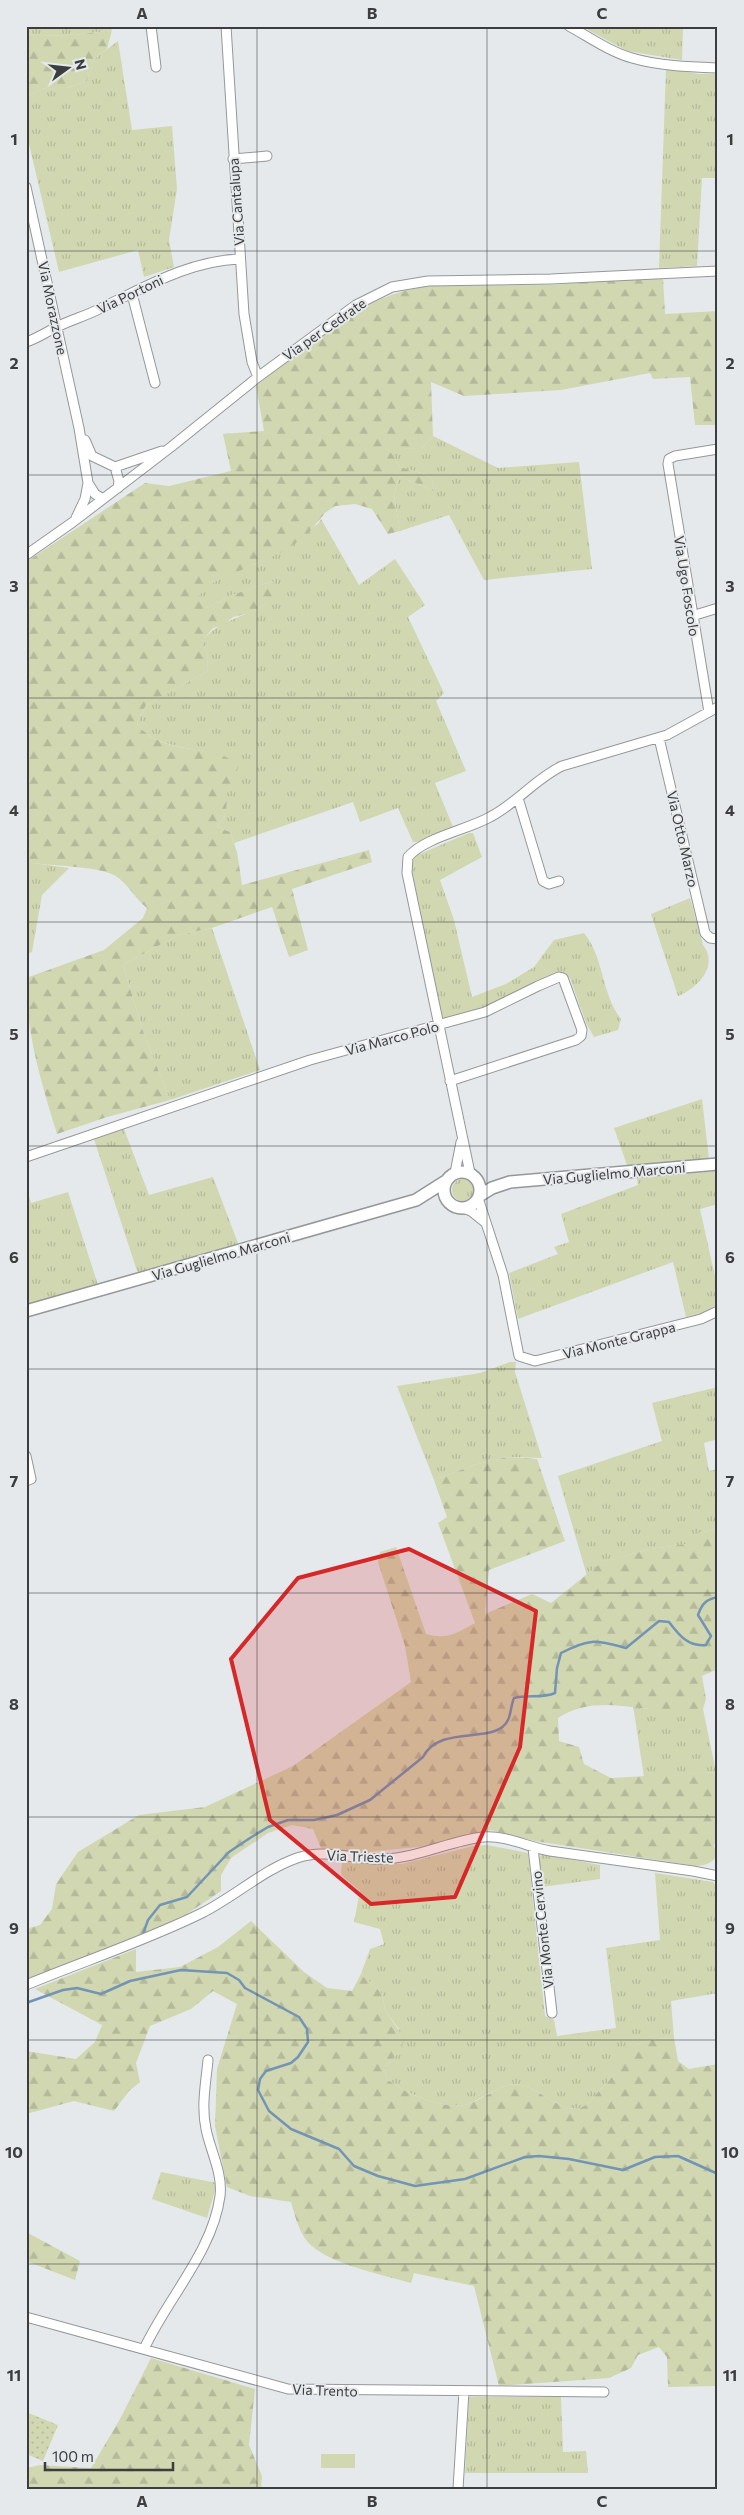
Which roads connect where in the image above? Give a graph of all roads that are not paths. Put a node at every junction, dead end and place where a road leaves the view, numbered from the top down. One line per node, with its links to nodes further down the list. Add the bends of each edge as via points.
1 (151, 26): 4 (street)
2 (226, 26): 7 (street, Via Cantalupa)
3 (569, 26): 5 (street, via 609,49 633,58)
4 (156, 67)
5 (718, 68)
6 (267, 156): 7 (street)
7 (233, 159): 9 (street, Via Cantalupa)
8 (26, 187): 12 (street, Via Morazzone)
9 (239, 259): 11 (street, Via Portoni, via 187,269 160,278); 14 (street, Via Cantalupa, via 244,314 252,362)
10 (718, 271): 14 (street, Via per Cedrate, via 409,283 366,298)
11 (132, 294): 12 (street, Via Portoni); 15 (street)
12 (57, 326): 13 (street, Via Portoni, via 42,337); 16 (street, Via Morazzone)
13 (26, 342)
14 (258, 377): 17 (street, Via per Cedrate)
15 (155, 383)
16 (79, 428): 19 (street, Via Morazzone, via 92,456); 20 (street, Via Morazzone)
17 (171, 447): 19 (street); 21 (street, Via per Cedrate)
18 (718, 449): 26 (street, Via Ugo Foscolo, via 674,456 668,464)
19 (115, 467): 21 (street)
20 (88, 483): 22 (street); 23 (street, Via Morazzone, via 85,499)
21 (118, 488): 22 (street, Via per Cedrate)
22 (103, 499): 23 (street, Via per Cedrate)
23 (73, 522): 24 (street)
24 (26, 555)
25 (718, 608): 26 (street)
26 (692, 616): 28 (street, Via Ugo Foscolo)
27 (718, 707): 28 (street)
28 (709, 712): 29 (street)
29 (659, 738): 30 (street, via 562,766 546,774); 32 (street, Via Otto Marzo, via 705,933)
30 (518, 798): 31 (street, via 543,881 549,884); 33 (street, via 489,818 420,846 408,857 406,873)
31 (559, 881)
32 (714, 939)
33 (438, 1026): 34 (street); 34 (street, Via Marco Polo, via 485,1012 559,977 564,978 567,984 582,1030 576,1040); 36 (street, Via Marco Polo, via 310,1060)
34 (450, 1081): 35 (street)
35 (462, 1140): 38 (street); 39 (street)
36 (27, 1155)
37 (718, 1164): 40 (street, Via Guglielmo Marconi)
38 (472, 1175): 39 (street); 40 (street, Via Guglielmo Marconi); 41 (street, via 479,1186)
39 (450, 1177): 42 (street, via 444,1193); 43 (street, Via Guglielmo Marconi)
40 (510, 1182): 41 (street, Via Guglielmo Marconi)
41 (478, 1197): 44 (street, via 473,1204); 45 (street)
42 (446, 1199): 43 (street, Via Guglielmo Marconi); 44 (street)
43 (416, 1200): 47 (street, Via Guglielmo Marconi)
44 (463, 1208): 45 (street)
45 (486, 1223): 46 (street, Via Monte Grappa, via 503,1275 519,1356 535,1361 701,1318)
46 (718, 1310)
47 (26, 1311)
48 (26, 1456): 49 (street)
49 (28, 1480)
50 (533, 1848): 51 (street, Via Trieste); 52 (street, Via Trieste, via 507,1839 484,1837 390,1858 337,1854 303,1857 282,1865 171,1928); 53 (street, Via Monte Cervino)
51 (718, 1876)
52 (26, 1985)
53 (552, 2013)
54 (208, 2060): 56 (street, via 204,2108 221,2183 220,2197 194,2267 160,2316)
55 (26, 2317): 56 (street, Via Trento)
56 (144, 2349): 57 (street, Via Trento, via 288,2389)
57 (464, 2391): 58 (street, Via Trento); 59 (street)
58 (604, 2392)
59 (458, 2489)

